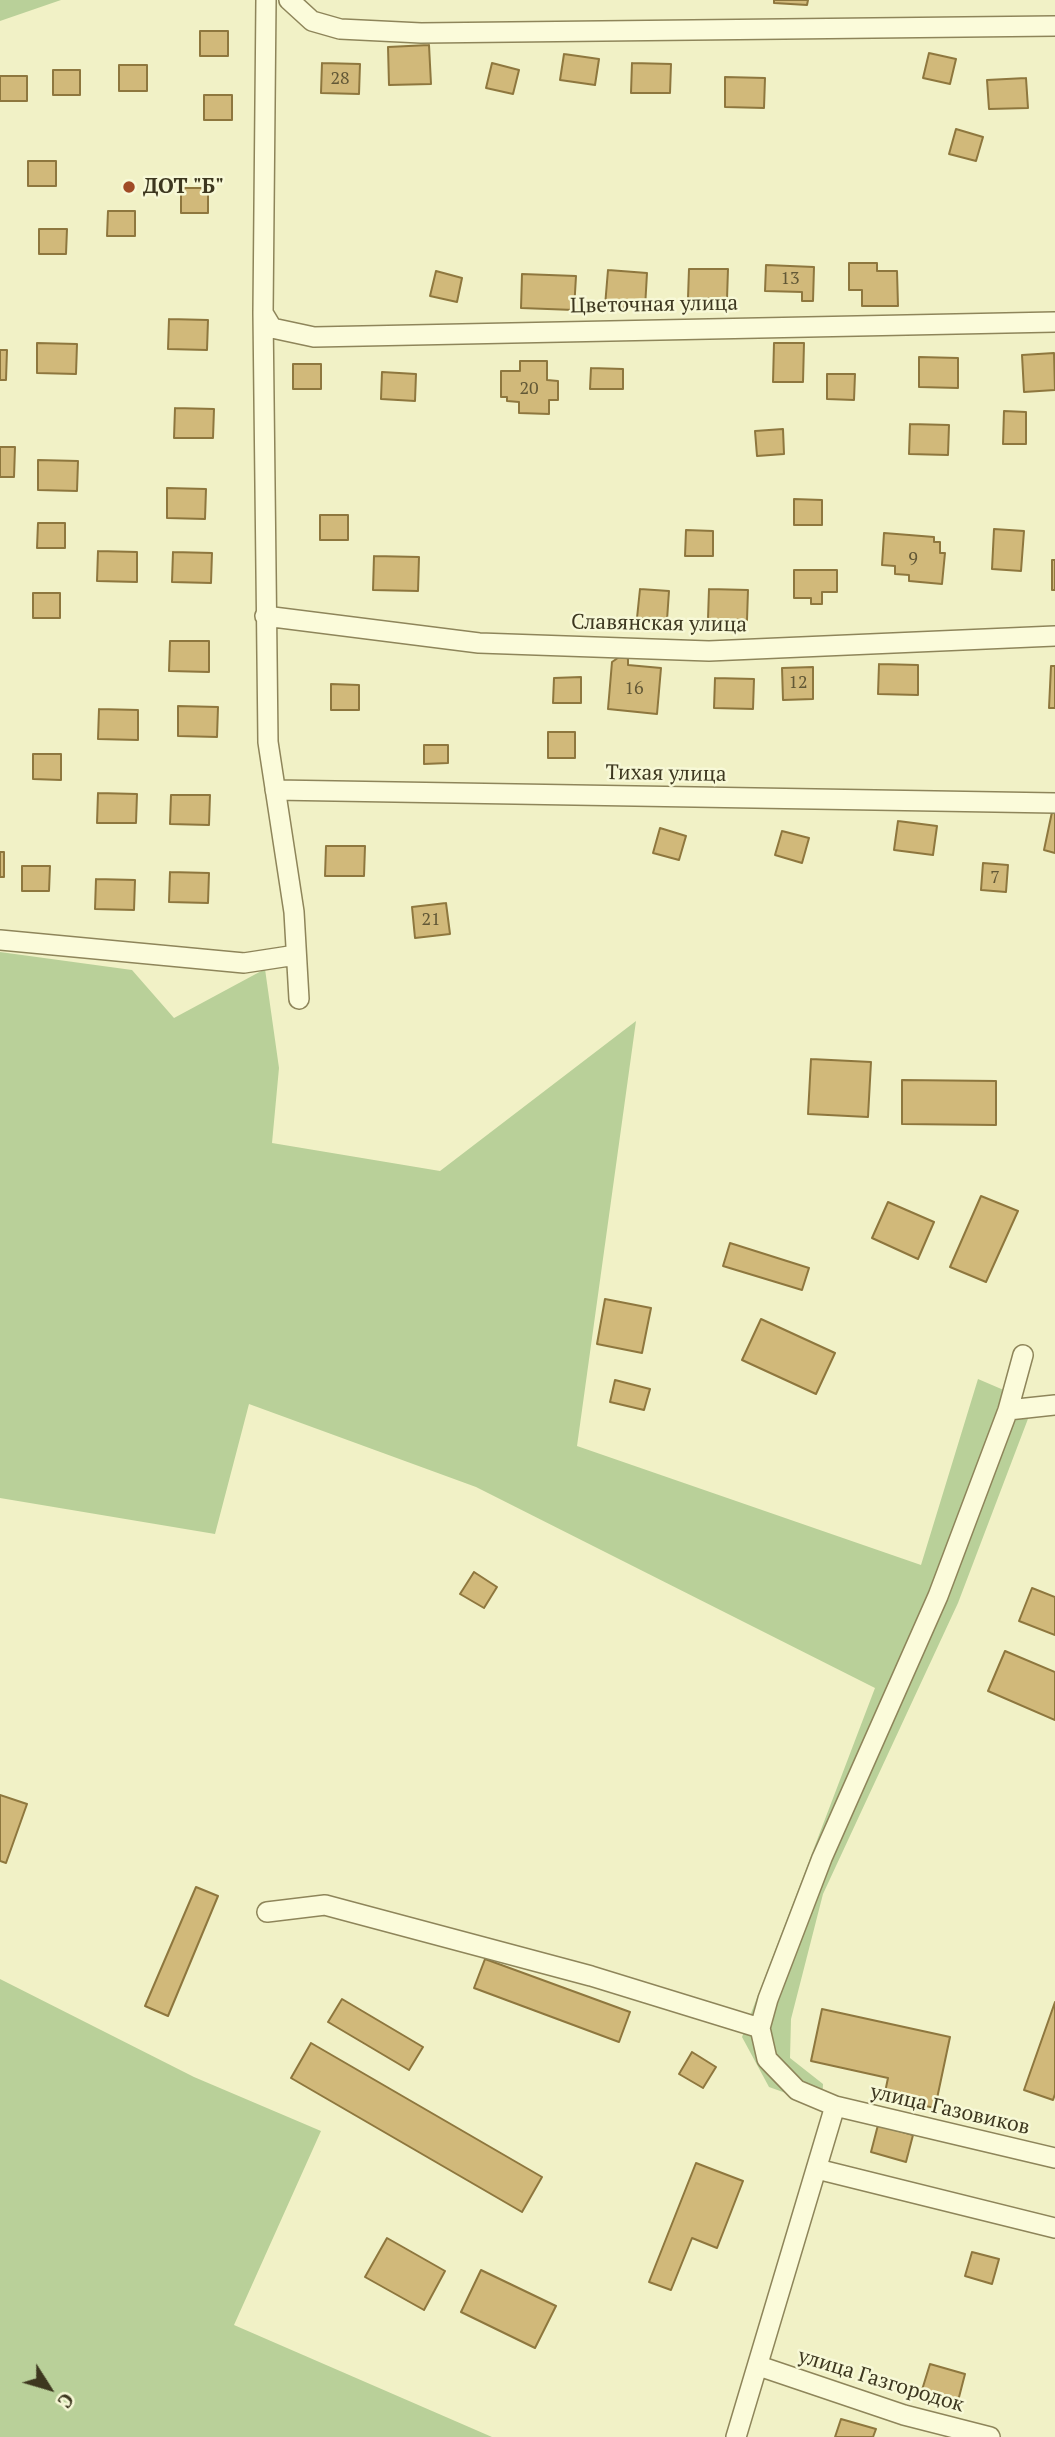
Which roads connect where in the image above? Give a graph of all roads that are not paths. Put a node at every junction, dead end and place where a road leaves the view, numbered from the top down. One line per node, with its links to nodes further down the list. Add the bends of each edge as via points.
1 (266, 0): 4 (street)
2 (289, 0): 3 (street, via 312,20 340,29 421,33)
3 (1055, 26)
4 (262, 313): 5 (street, Цветочная улица, via 272,328 314,337); 6 (street)
5 (1055, 321)
6 (264, 616): 7 (street, Славянская улица, via 479,643 709,651); 8 (street, via 268,742)
7 (1055, 636)
8 (275, 790): 9 (street, Тихая улица); 11 (street)
9 (1055, 803)
10 (0, 940): 11 (street, via 244,963)
11 (296, 955): 12 (street)
12 (299, 999)
13 (1023, 1355): 15 (street)
14 (1055, 1405): 15 (street)
15 (1008, 1410): 17 (street, via 938,1596 822,1858)
16 (267, 1912): 17 (street, via 325,1905 591,1976)
17 (760, 2028): 18 (street, улица Газовиков, via 766,2059 797,2090)
18 (835, 2106): 19 (street, улица Газовиков); 20 (street)
19 (1055, 2158)
20 (817, 2169): 21 (street); 22 (street)
21 (1055, 2228)
22 (759, 2367): 23 (street); 24 (street, улица Газгородок, via 904,2415)
23 (736, 2437)
24 (990, 2437)

